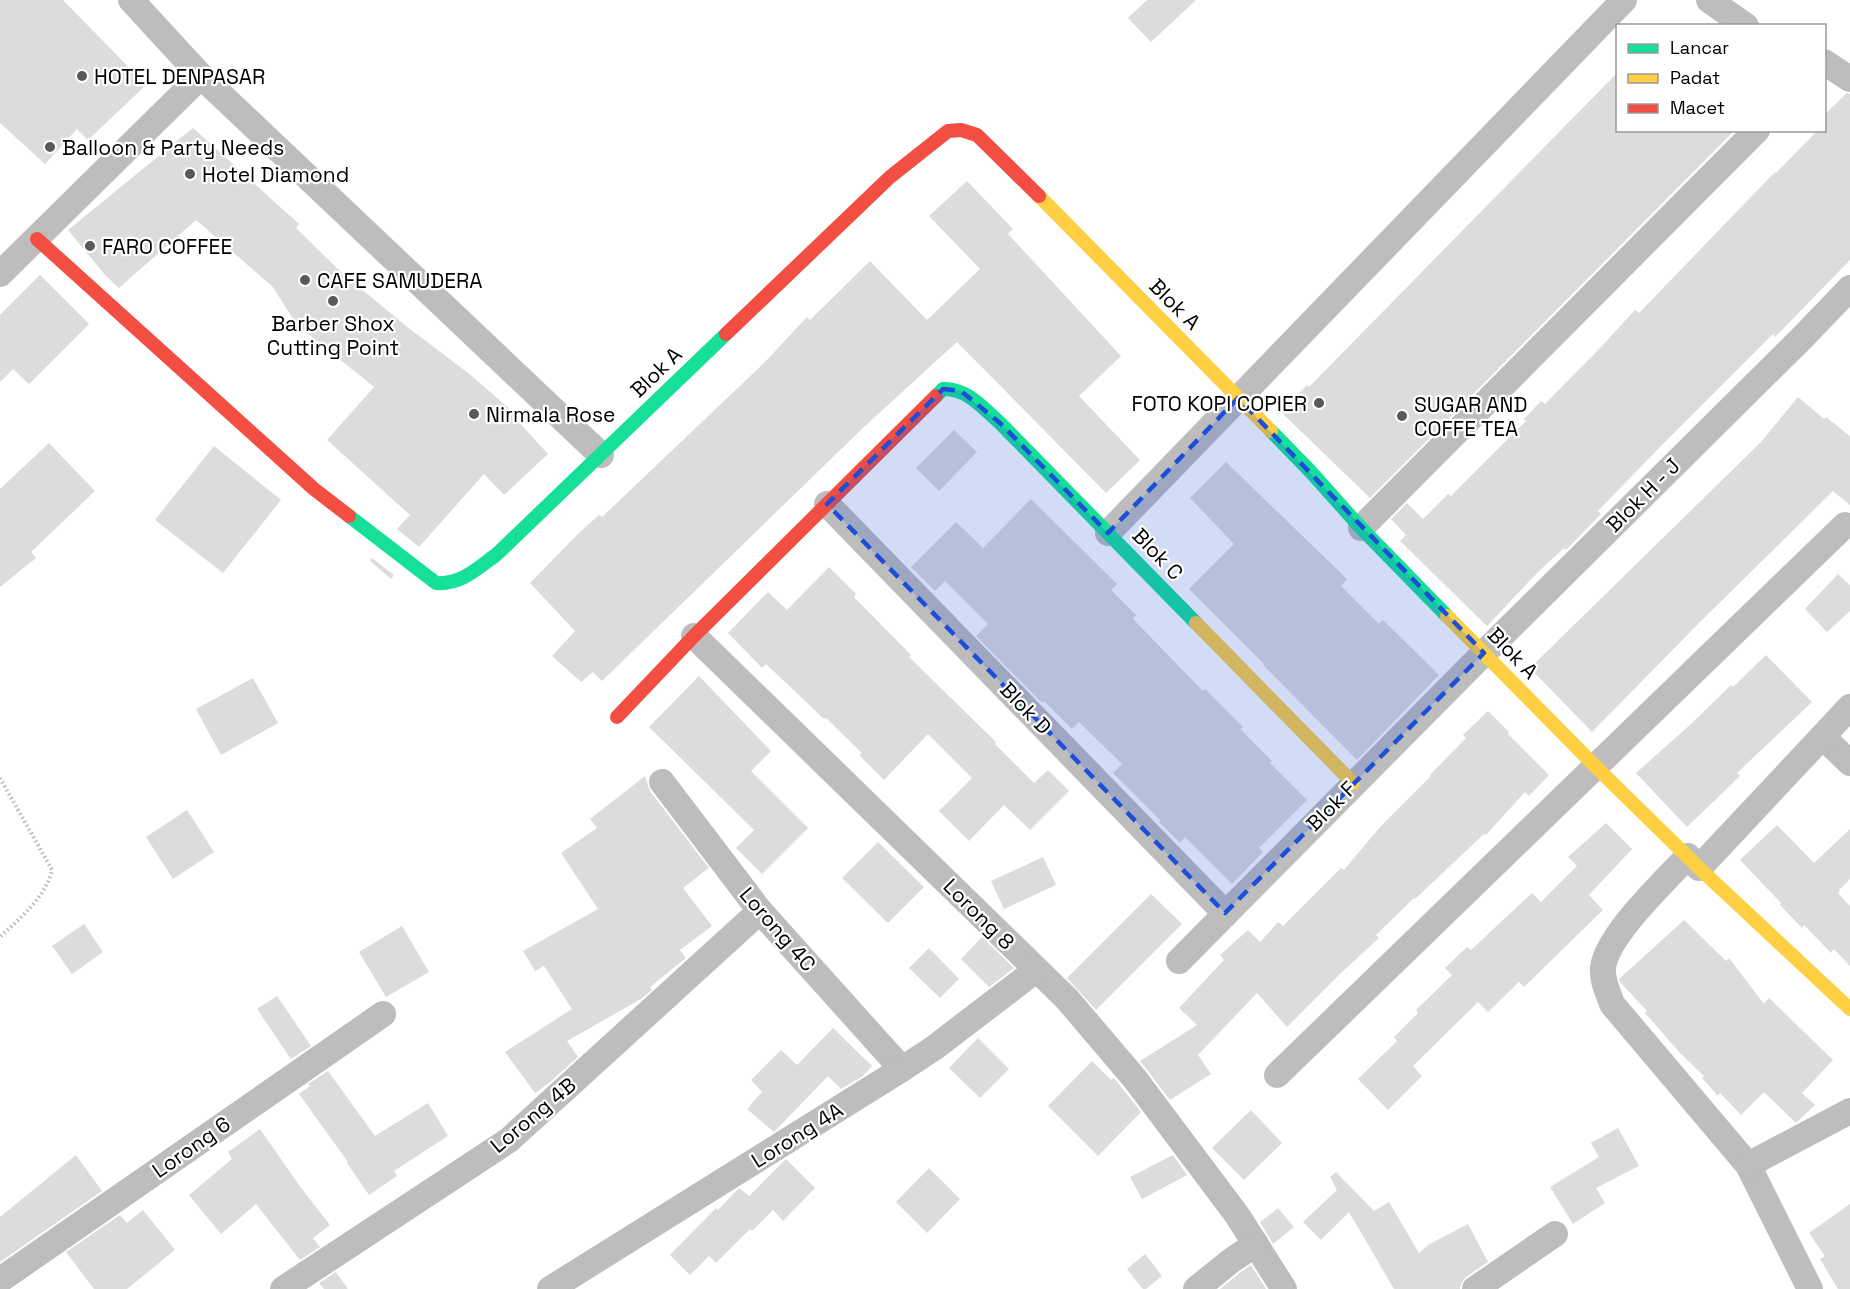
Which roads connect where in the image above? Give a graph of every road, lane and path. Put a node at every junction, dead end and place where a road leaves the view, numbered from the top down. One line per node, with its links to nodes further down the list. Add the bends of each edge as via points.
1 (131, 0): 6 (street)
2 (1624, 0): 12 (street)
3 (1709, 0): 4 (street)
4 (1743, 24)
5 (1826, 63): 7 (street)
6 (201, 76): 9 (street); 13 (street)
7 (1850, 79)
8 (1755, 132): 16 (street)
9 (37, 238): 10 (street); 13 (street, Blok A, via 314,489 436,583 460,580 497,554)
10 (0, 274)
11 (1850, 288): 19 (street, Blok H - J)
12 (1238, 398): 13 (street, Blok A, via 994,150 977,135 948,131 890,177); 16 (street, Blok A); 17 (street)
13 (601, 455)
14 (827, 504): 17 (street, Blok C, via 943,389 952,387 1000,423); 18 (street); 30 (street, Blok D)
15 (1845, 525): 24 (street)
16 (1361, 528): 19 (street, Blok A)
17 (1108, 533): 27 (street, Blok C)
18 (694, 636): 21 (street); 33 (street, Lorong 8)
19 (1484, 652): 24 (street, Blok A); 27 (street, Blok F)
20 (1850, 707): 22 (street)
21 (617, 717)
22 (1823, 737): 23 (street); 28 (street)
23 (1850, 763)
24 (1595, 766): 28 (street, Blok A); 37 (street)
25 (0, 778): 31 (path, via 52,870 50,880 27,911)
26 (662, 782): 29 (street, Lorong 4C)
27 (1353, 783): 30 (street, Blok F)
28 (1693, 862): 34 (street, Blok A); 39 (street, via 1619,932 1603,967 1604,981 1612,1004)
29 (760, 911): 36 (street, Lorong 4C); 43 (street, Lorong 4B, via 509,1140)
30 (1225, 913): 32 (street, Blok F)
31 (0, 937)
32 (1179, 961)
33 (1036, 970): 36 (street, Lorong 4A); 41 (street, Lorong 8, via 1067,999 1135,1078)
34 (1850, 1009)
35 (383, 1014): 42 (street, Lorong 6)
36 (902, 1069): 44 (street, Lorong 4A)
37 (1277, 1075)
38 (1850, 1111): 39 (street)
39 (1748, 1165): 48 (street)
40 (1555, 1234): 47 (street)
41 (1255, 1241): 45 (street); 46 (street, Lorong 8)
42 (0, 1280)
43 (282, 1289)
44 (550, 1289)
45 (1196, 1289)
46 (1284, 1289)
47 (1475, 1289)
48 (1810, 1289)

